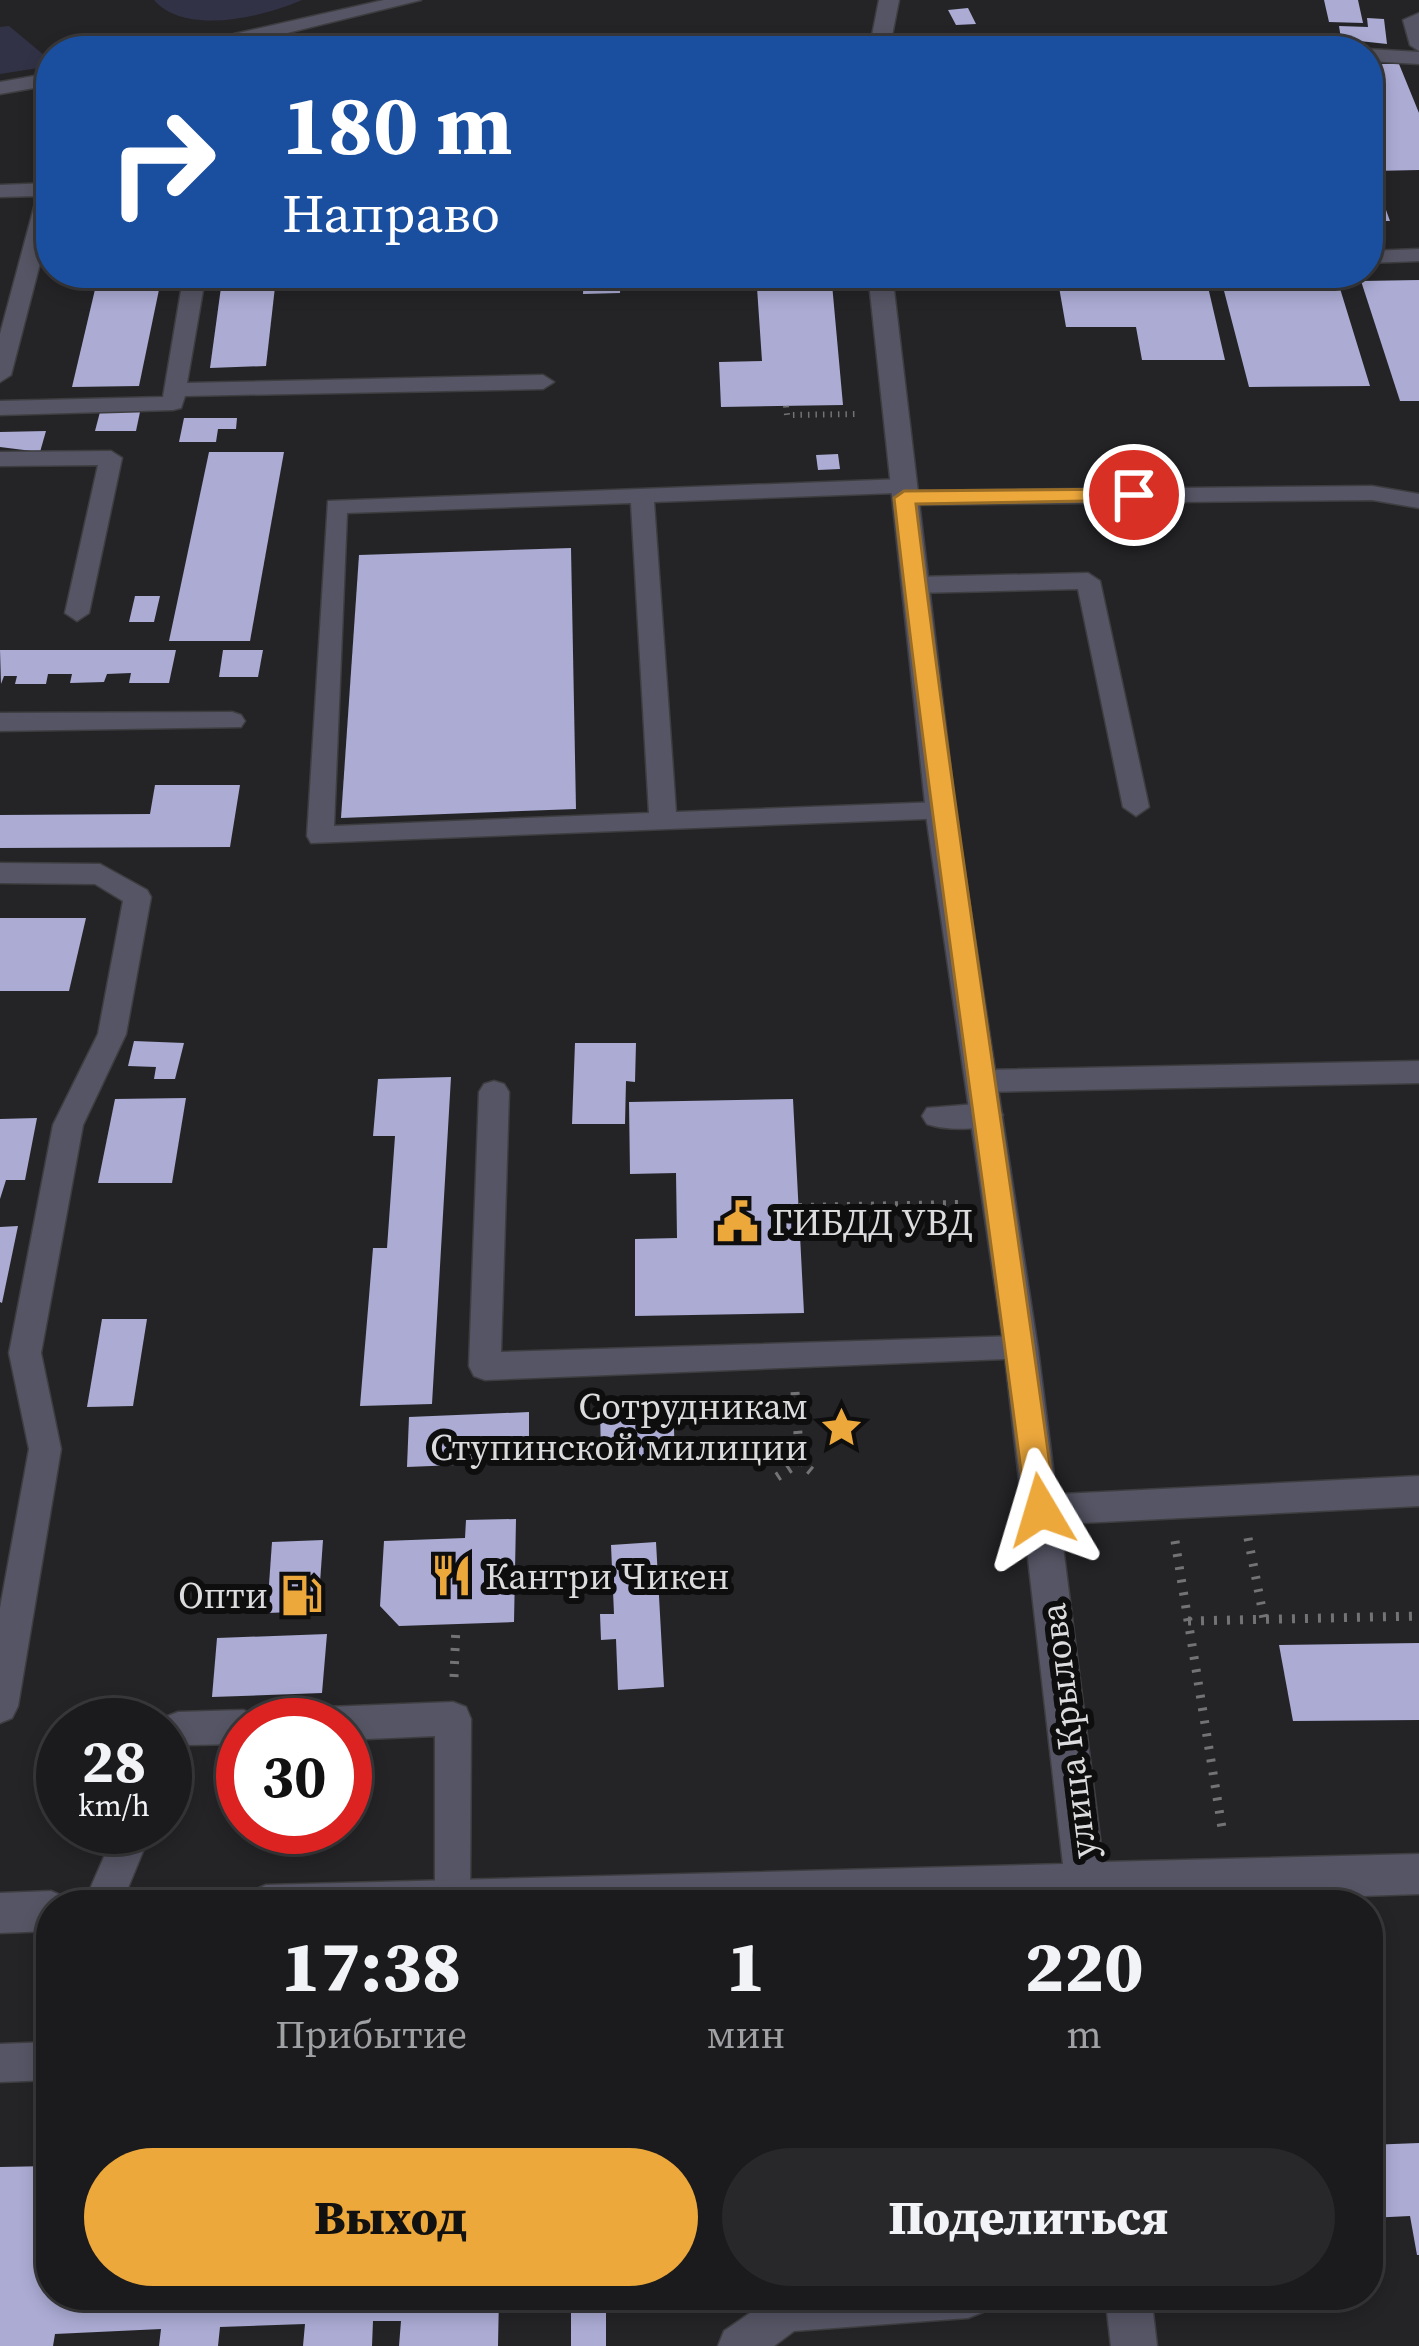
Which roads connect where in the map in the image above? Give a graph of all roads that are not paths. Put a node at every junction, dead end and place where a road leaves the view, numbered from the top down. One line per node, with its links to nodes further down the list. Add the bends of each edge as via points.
1 (889, 0): 5 (street)
2 (401, 1): 4 (street)
3 (1419, 19): 6 (lane, via 1412,20)
4 (250, 36)
5 (882, 36)
6 (1419, 46)
7 (1383, 56): 8 (lane)
8 (1419, 58)
9 (36, 82): 10 (street)
10 (0, 88)
11 (36, 189): 12 (lane)
12 (0, 190)
13 (36, 241): 18 (lane)
14 (1419, 255): 15 (lane)
15 (1383, 256)
16 (192, 288): 20 (lane)
17 (882, 288): 23 (street, улица Крылова)
18 (0, 375)
19 (543, 382): 20 (lane)
20 (175, 389): 21 (lane, via 172,403)
21 (0, 407)
22 (0, 460): 27 (lane, via 110,458)
23 (904, 492): 24 (lane); 25 (lane, via 1372,493); 26 (street, улица Крылова)
24 (642, 495): 32 (lane); 32 (lane, via 336,506 320,836)
25 (1419, 501)
26 (915, 585): 30 (lane, via 1088,581); 31 (street, улица Крылова)
27 (77, 613)
28 (232, 721): 29 (lane)
29 (0, 722)
30 (1136, 807)
31 (941, 811): 32 (lane); 35 (street, улица Крылова)
32 (663, 822)
33 (0, 873): 42 (lane, via 100,874 137,897 112,1034 68,1125 26,1353 44,1448)
34 (1419, 1072): 35 (lane)
35 (982, 1082): 37 (street, улица Крылова)
36 (494, 1092): 39 (lane, via 484,1366)
37 (988, 1115): 38 (lane); 39 (street, улица Крылова)
38 (937, 1116)
39 (1021, 1348): 41 (street, улица Крылова)
40 (1419, 1491): 41 (lane)
41 (1041, 1510): 48 (street, улица Крылова)
42 (0, 1706)
43 (372, 1722): 47 (lane, via 453,1719)
44 (125, 1854): 46 (lane)
45 (1419, 1874): 49 (street, via 1230,1877)
46 (109, 1890)
47 (451, 1890)
48 (1087, 1890)
49 (1114, 1890)
50 (36, 1911): 51 (street)
51 (0, 1912)
52 (36, 2062): 53 (lane)
53 (0, 2063)
54 (811, 2310): 56 (lane, via 787,2312)
55 (1130, 2310): 57 (street)
56 (739, 2346)
57 (1134, 2346)

